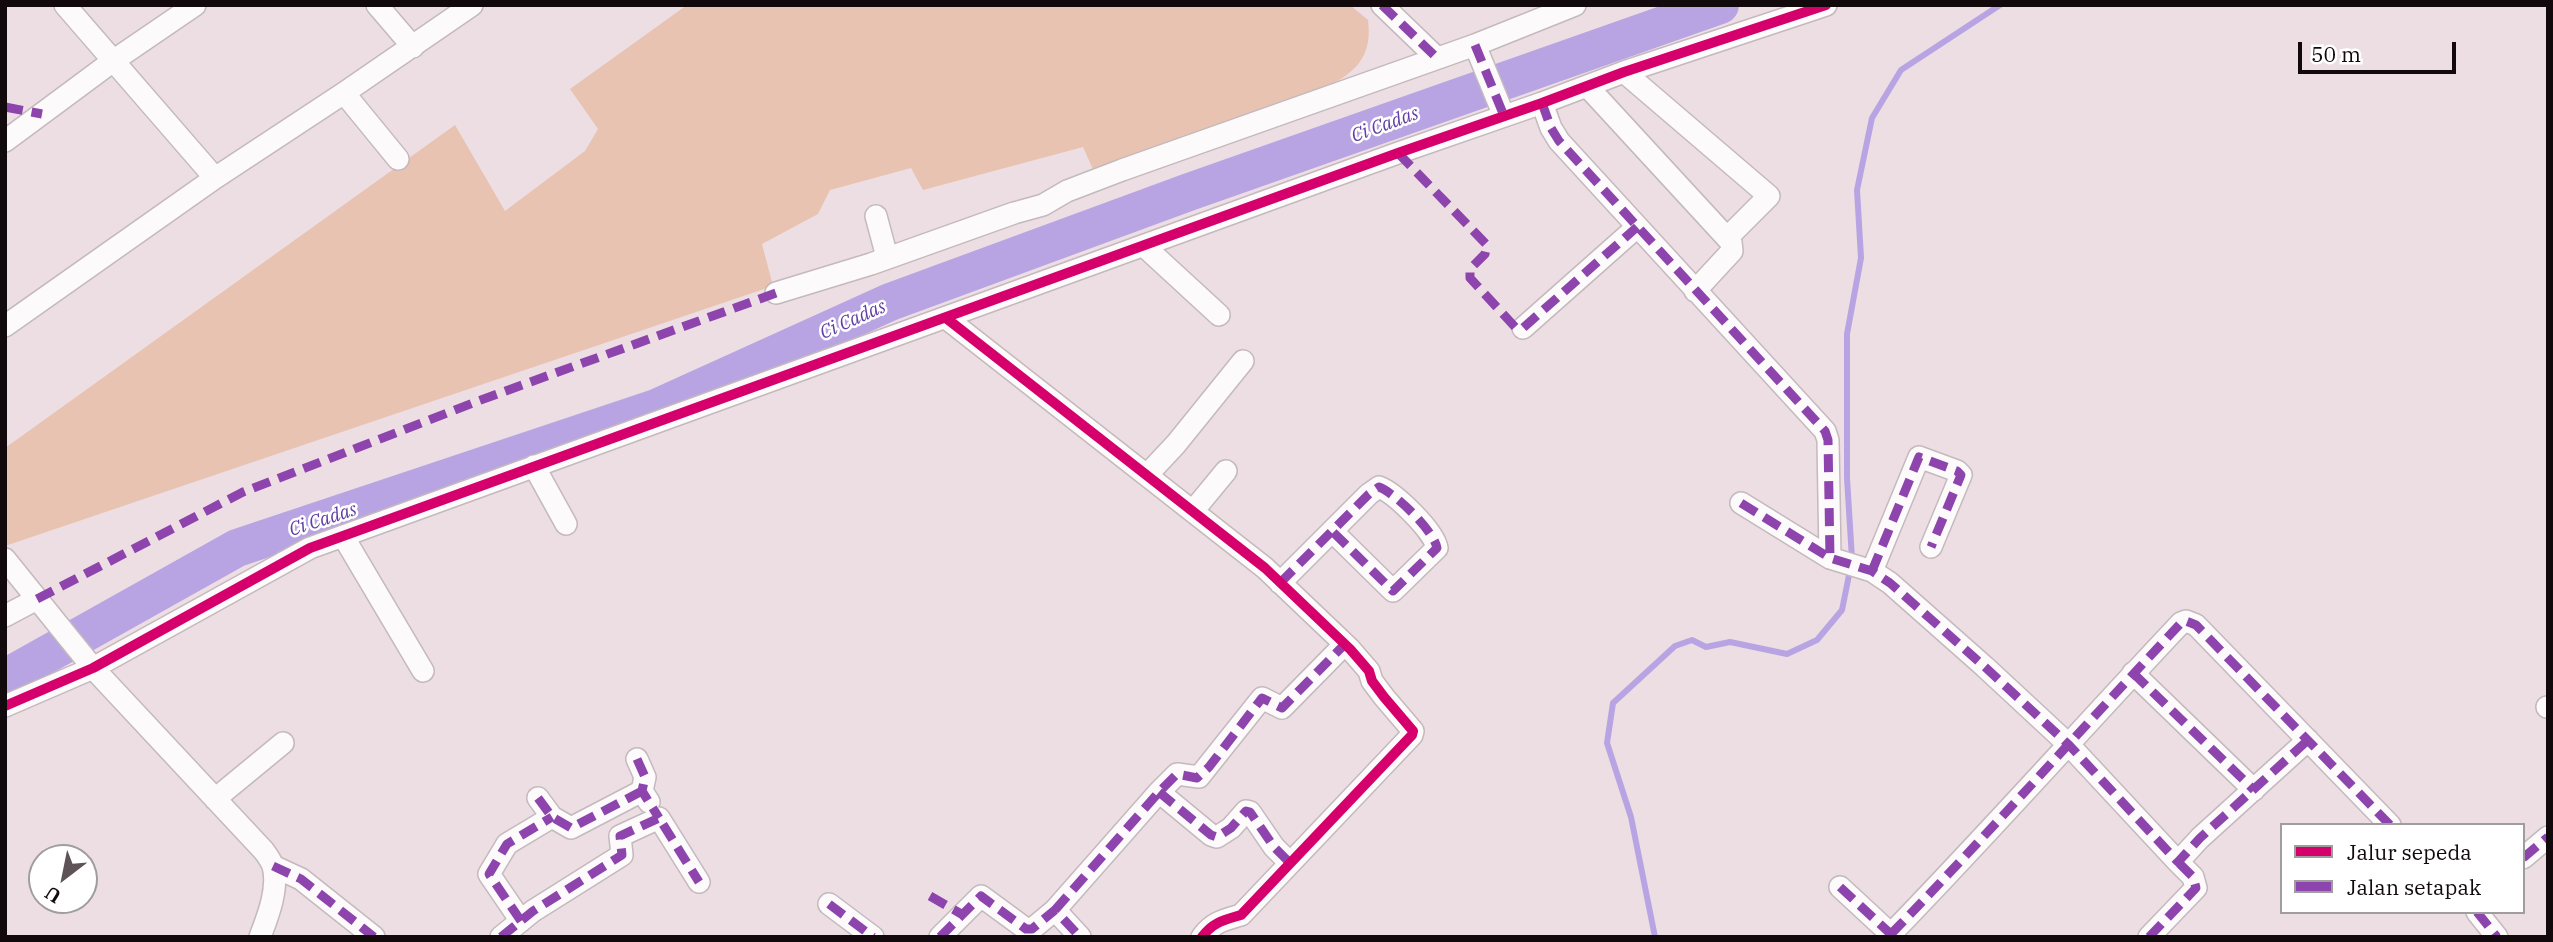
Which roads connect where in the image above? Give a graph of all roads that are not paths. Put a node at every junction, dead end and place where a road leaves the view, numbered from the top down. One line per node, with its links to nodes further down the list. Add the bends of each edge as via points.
1 (65, 5): 11 (street)
2 (195, 5): 11 (street)
3 (377, 5): 8 (street)
4 (472, 5): 8 (street)
5 (1382, 5): 10 (street)
6 (1575, 5): 9 (street)
7 (1826, 5): 12 (street)
8 (413, 47): 14 (street)
9 (1477, 49): 10 (street); 16 (street)
10 (1436, 57): 24 (street, via 1122,170 1043,205)
11 (113, 61): 17 (street); 19 (street)
12 (1624, 72): 13 (street); 22 (street, via 1769,197)
13 (1587, 86): 15 (street); 22 (street)
14 (344, 93): 18 (street); 19 (street)
15 (1542, 103): 16 (street); 21 (street, via 1559,141)
16 (1502, 111): 23 (street)
17 (5, 141)
18 (398, 159)
19 (215, 178): 29 (street)
20 (876, 216): 24 (street)
21 (1637, 227): 25 (street); 30 (street)
22 (1727, 238): 25 (street, via 1732,251)
23 (1144, 246): 27 (street); 28 (street)
24 (887, 257): 26 (street)
25 (1695, 291): 42 (street, via 1828,435)
26 (776, 293)
27 (1219, 314)
28 (946, 318): 32 (street); 34 (street)
29 (5, 326)
30 (1523, 328)
31 (1243, 361): 34 (street)
32 (534, 466): 37 (street); 39 (street)
33 (1226, 471): 36 (street)
34 (1147, 475): 36 (street)
35 (1741, 503): 42 (street)
36 (1193, 511): 44 (street)
37 (566, 524)
38 (1332, 531): 38 (street, via 1380,487 1415,516 1436,540 1437,548 1393,591); 44 (street)
39 (343, 536): 48 (street, via 310,548); 49 (street)
40 (1931, 547): 43 (street, via 1961,475 1919,457)
41 (5, 559): 45 (street)
42 (1834, 559): 43 (street)
43 (1868, 570): 54 (street, via 1912,602)
44 (1280, 583): 47 (street)
45 (40, 602): 46 (street); 48 (street)
46 (5, 616)
47 (1344, 645): 58 (street, via 1282,708 1262,698 1199,778 1180,773); 67 (street, via 1369,671 1412,735)
48 (89, 663): 51 (street); 60 (street)
49 (423, 671)
50 (2133, 673): 52 (street, via 2186,621 2196,625); 54 (street); 56 (street)
51 (5, 706)
52 (2308, 740): 56 (street); 63 (street)
53 (283, 743): 60 (street)
54 (2069, 745): 66 (street); 75 (street)
55 (637, 759): 57 (street, via 645,777)
56 (2254, 790): 66 (street)
57 (642, 791): 61 (street, via 574,827); 62 (street)
58 (1159, 792): 67 (street, via 1217,837 1250,812); 72 (street)
59 (538, 798): 61 (street)
60 (215, 799): 68 (street)
61 (552, 817): 74 (street, via 507,844 489,874)
62 (659, 818): 69 (street); 74 (street, via 620,836 622,855)
63 (2388, 823)
64 (2548, 837): 65 (street)
65 (2525, 857)
66 (2178, 862): 83 (street, via 2193,877 2196,888)
67 (1290, 863): 82 (street, via 1241,915 1223,919)
68 (273, 866): 76 (street, via 271,908); 77 (street, via 301,879)
69 (699, 882)
70 (1840, 887): 75 (street)
71 (829, 904): 79 (street)
72 (1055, 910): 80 (street, via 1027,929 981,896); 81 (street)
73 (2479, 914): 84 (street)
74 (521, 921): 78 (street)
75 (1892, 935)
76 (260, 937)
77 (374, 937)
78 (501, 937)
79 (873, 937)
80 (940, 937)
81 (1080, 937)
82 (1202, 937)
83 (2149, 937)
84 (2497, 937)

